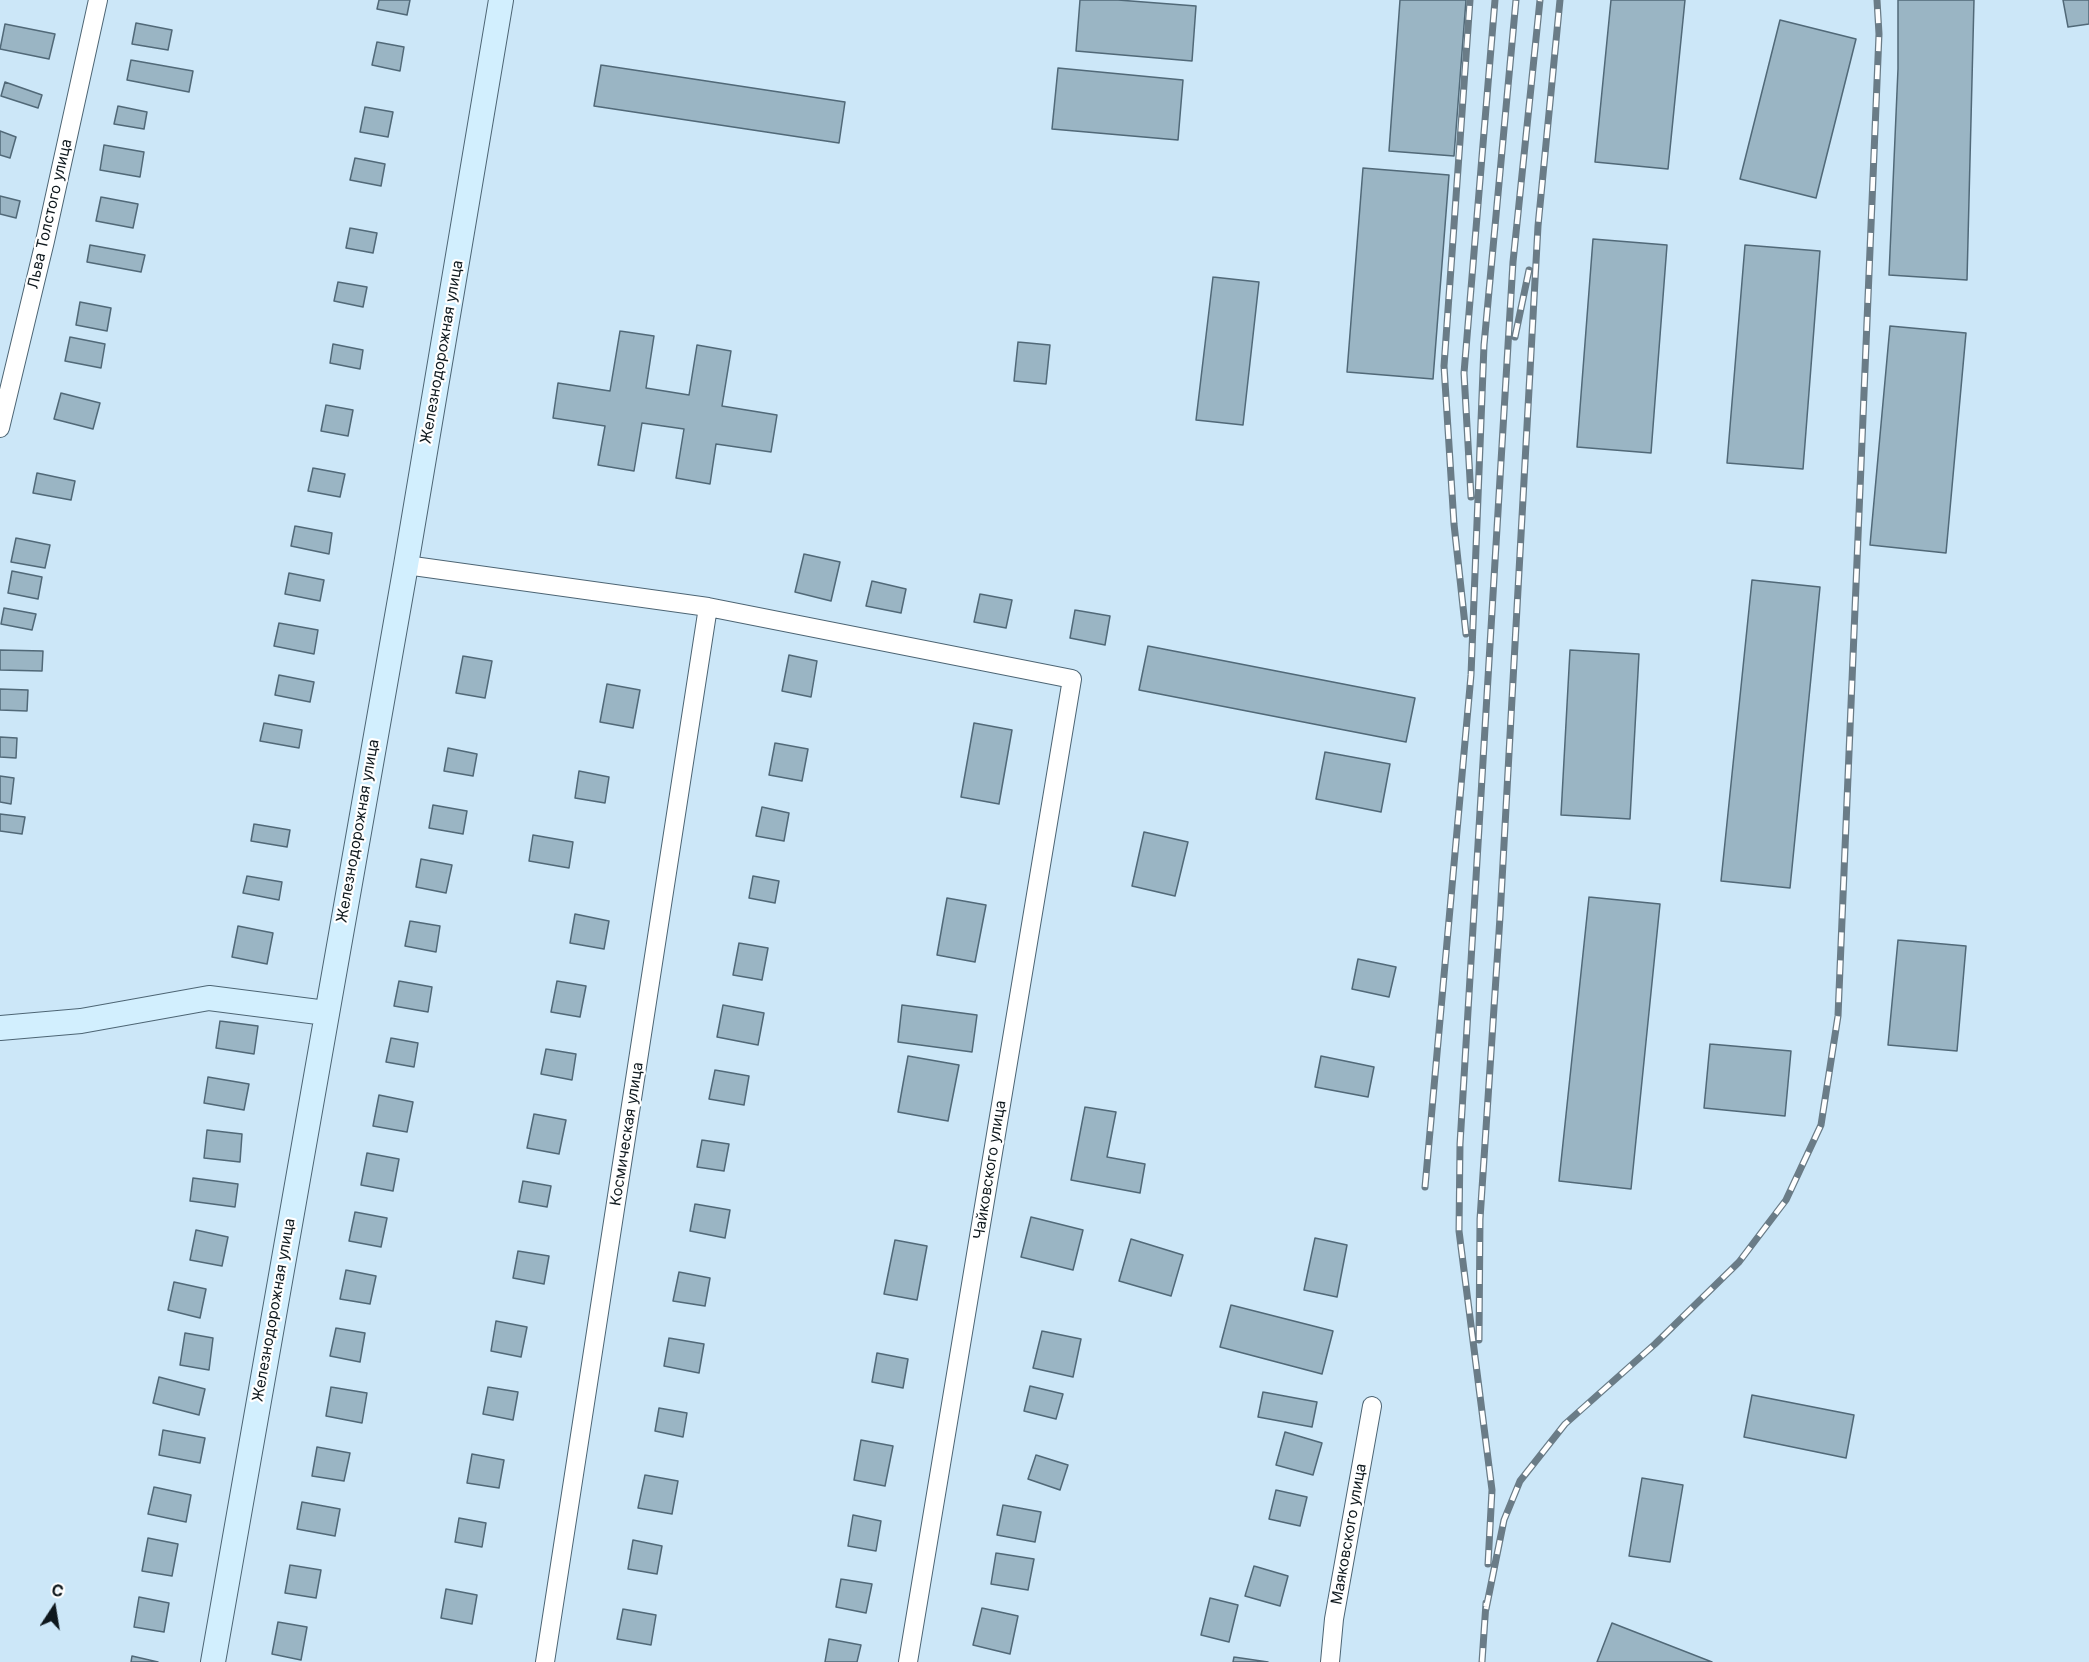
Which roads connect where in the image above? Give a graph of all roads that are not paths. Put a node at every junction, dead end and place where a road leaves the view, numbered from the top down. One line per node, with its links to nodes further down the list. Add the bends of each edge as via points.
1 (99, 0): 3 (street, Льва Толстого улица)
2 (501, 0): 4 (street, Железнодорожная улица)
3 (0, 428)
4 (406, 565): 5 (street); 6 (street, Железнодорожная улица)
5 (708, 607): 10 (street, Космическая улица); 11 (street, Чайковского улица, via 1072,679)
6 (326, 1013): 7 (street, via 209,998 81,1020); 9 (street, Железнодорожная улица)
7 (0, 1028)
8 (1372, 1406): 12 (street, Маяковского улица, via 1334,1619)
9 (213, 1662)
10 (545, 1662)
11 (908, 1662)
12 (1330, 1662)

